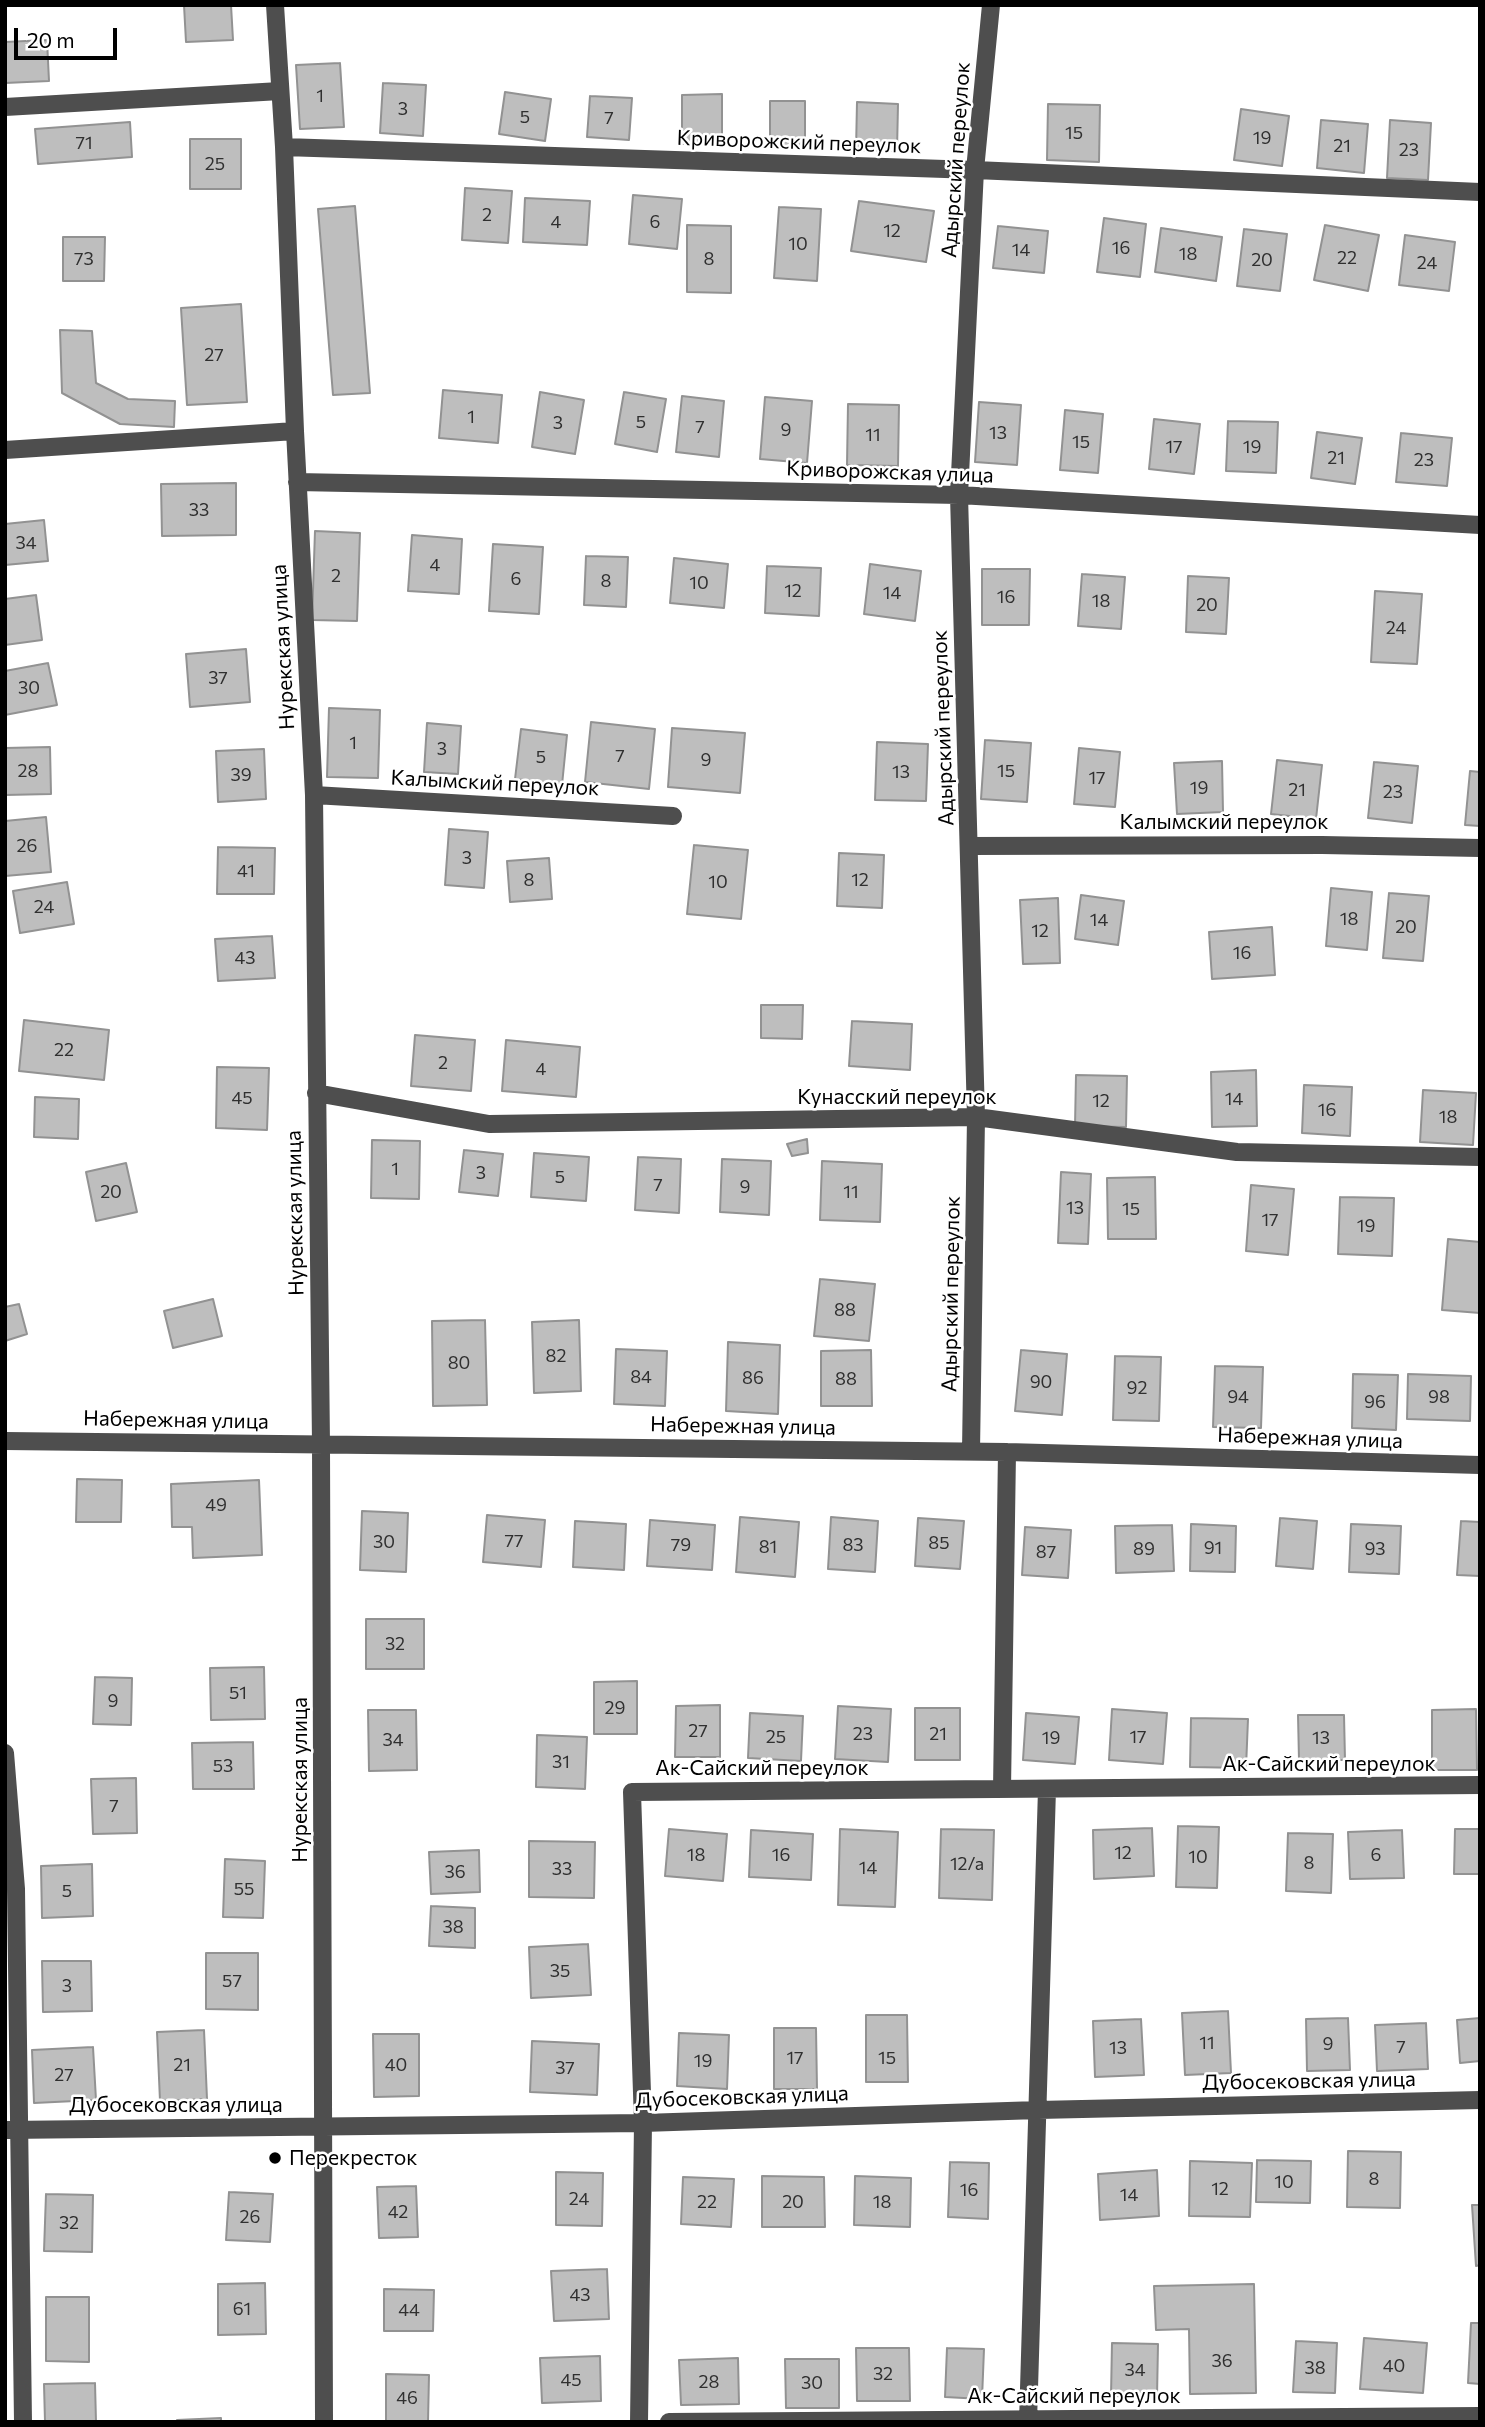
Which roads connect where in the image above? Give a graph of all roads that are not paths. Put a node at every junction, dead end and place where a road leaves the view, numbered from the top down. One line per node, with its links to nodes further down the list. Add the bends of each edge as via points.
1 (275, 5): 3 (street, Нурекская улица)
2 (991, 5): 6 (street, Адырский переулок)
3 (280, 91): 4 (street); 5 (street, Нурекская улица)
4 (5, 107)
5 (284, 147): 6 (street, Криворожский переулок); 8 (street, Нурекская улица)
6 (975, 170): 7 (street, Криворожский переулок); 11 (street, Адырский переулок)
7 (1480, 192)
8 (295, 431): 9 (street); 10 (street, Нурекская улица)
9 (5, 450)
10 (297, 482): 11 (street, Криворожская улица); 13 (street, Нурекская улица)
11 (959, 495): 12 (street, Криворожская улица); 15 (street, Адырский переулок)
12 (1480, 524)
13 (314, 795): 14 (street, Калымский переулок); 17 (street, Нурекская улица)
14 (673, 816)
15 (969, 846): 16 (street, Калымский переулок); 18 (street, Адырский переулок)
16 (1480, 848)
17 (316, 1093): 18 (street, Кунасский переулок, via 489,1124); 21 (street, Нурекская улица)
18 (976, 1116): 19 (street, Кунасский переулок, via 1237,1152); 22 (street, Адырский переулок)
19 (1480, 1157)
20 (5, 1441): 21 (street, Набережная улица)
21 (321, 1444): 22 (street, Набережная улица); 32 (street, Нурекская улица)
22 (971, 1451): 23 (street, Набережная улица)
23 (1007, 1452): 24 (street, Набережная улица); 28 (street)
24 (1480, 1465)
25 (5, 1754): 33 (street, via 16,1889)
26 (1480, 1786): 27 (street, Ак-Сайский переулок)
27 (1047, 1788): 28 (street, Ак-Сайский переулок); 30 (street)
28 (1002, 1789): 31 (street, Ак-Сайский переулок, via 632,1792)
29 (1480, 2100): 30 (street, Дубосековская улица)
30 (1038, 2110): 31 (street, Дубосековская улица); 35 (street)
31 (643, 2123): 32 (street, Дубосековская улица); 38 (street, Ак-Сайский переулок)
32 (324, 2127): 33 (street, Дубосековская улица); 37 (street, Нурекская улица)
33 (12, 2129): 36 (street)
34 (1480, 2416): 35 (street, Ак-Сайский переулок)
35 (1028, 2420): 39 (street, Ак-Сайский переулок)
36 (23, 2422)
37 (324, 2422)
38 (639, 2422)
39 (669, 2422)

